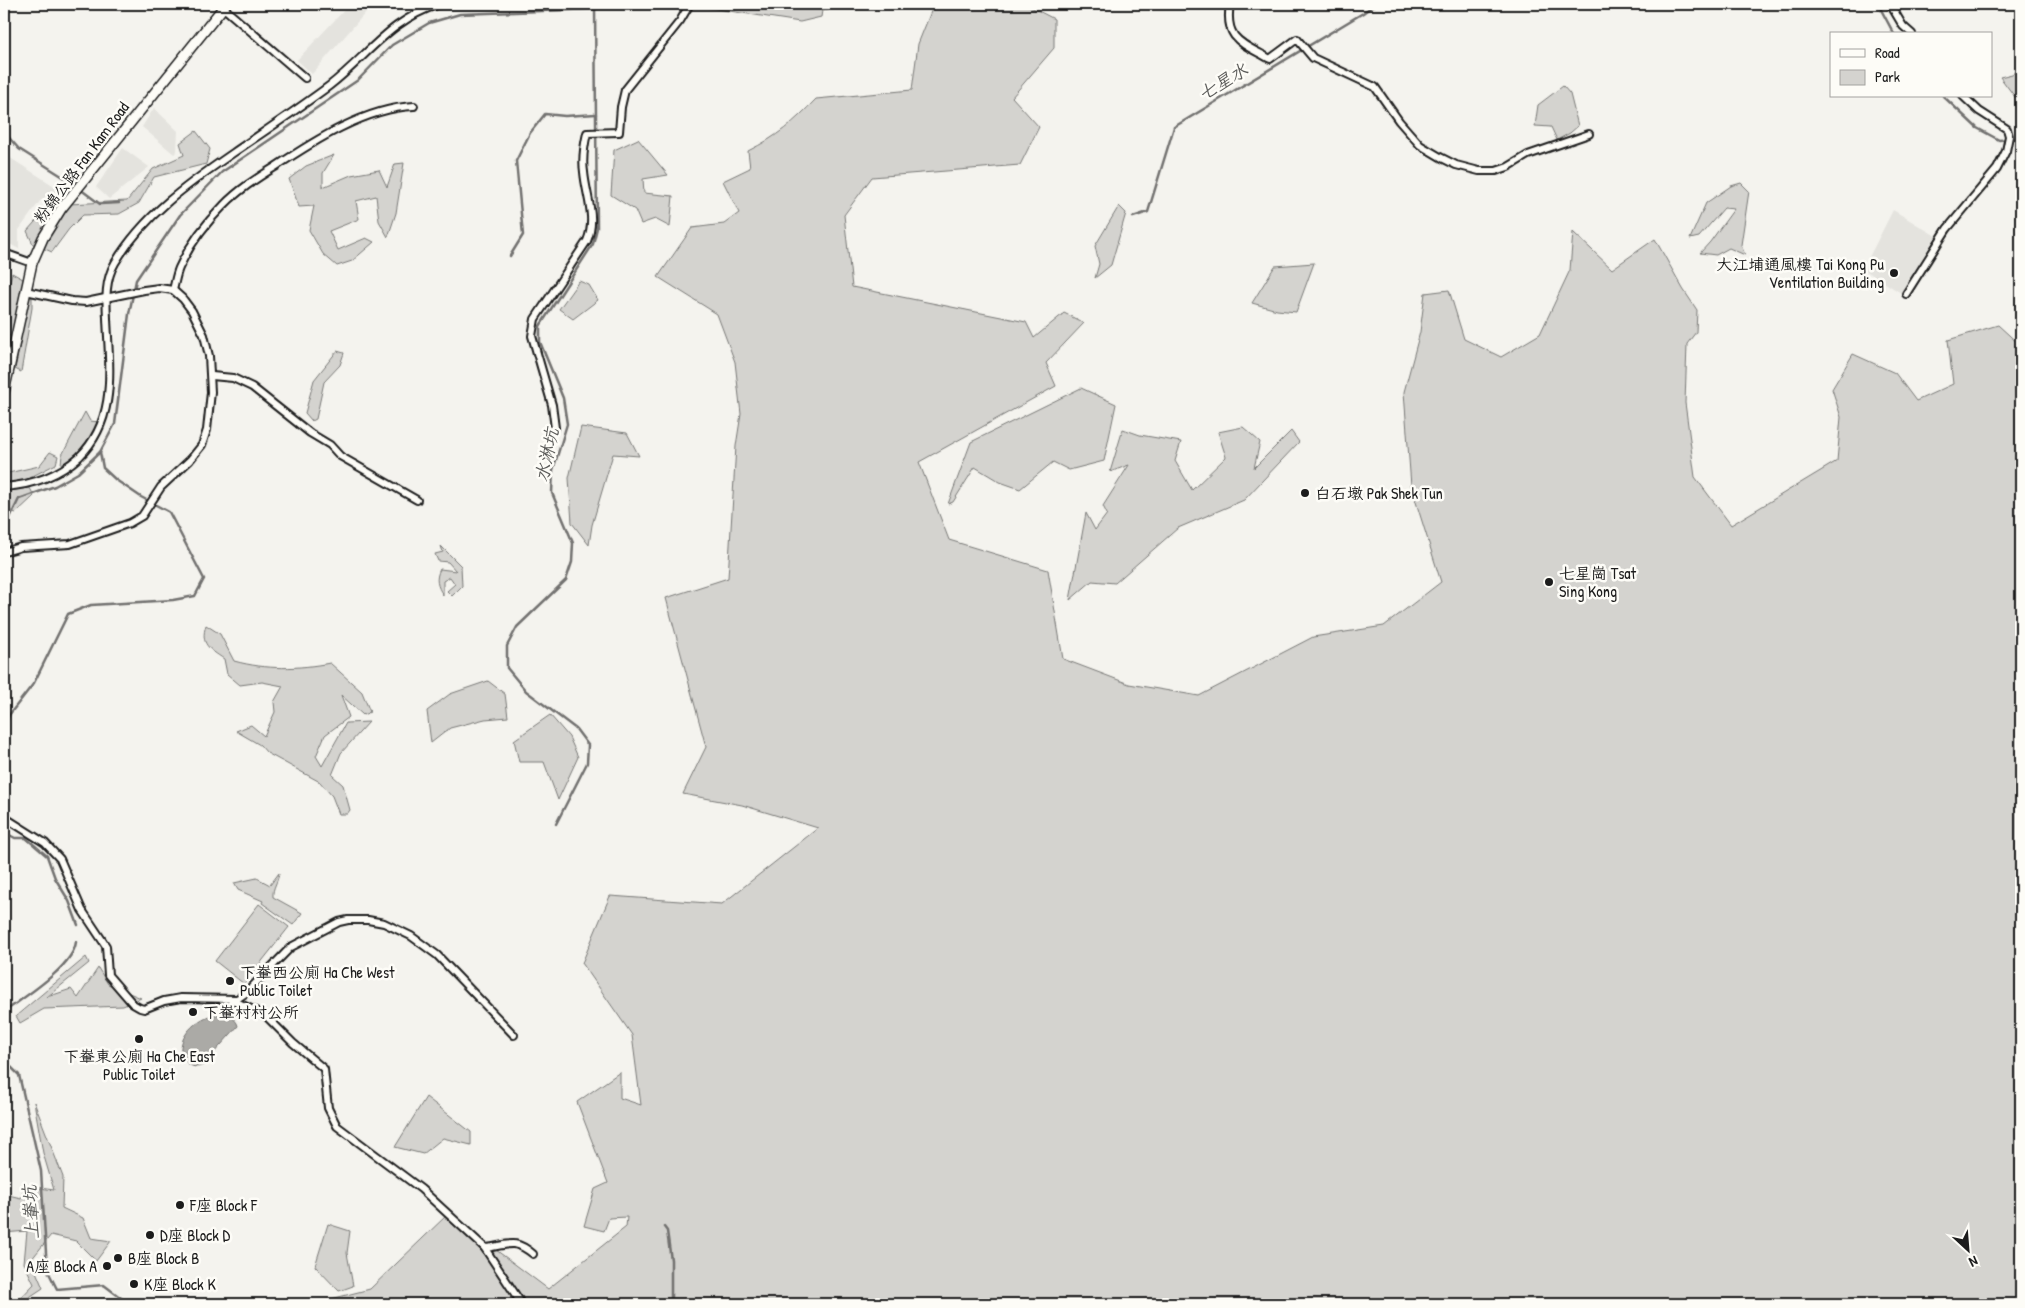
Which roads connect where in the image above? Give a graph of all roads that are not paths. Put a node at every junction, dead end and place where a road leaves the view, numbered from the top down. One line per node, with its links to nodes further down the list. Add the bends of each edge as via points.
1 (440, 4): 16 (street, via 396,25 300,108 164,204 123,250 109,275)
2 (690, 4): 19 (street, via 680,22 626,90 619,132 587,133 583,158 592,217 590,234 532,326)
3 (1230, 4): 10 (street, via 1228,17 1232,33 1243,44 1270,59 1297,39 1313,58 1375,87 1420,145 1456,164 1496,171 1528,155)
4 (1890, 4): 6 (street)
5 (222, 5): 7 (street); 12 (main road, 粉錦公路 Fan Kam Road, via 61,208 42,238)
6 (1910, 32)
7 (305, 78)
8 (1965, 98): 15 (street, via 2007,129 2006,151 1997,169 1946,229)
9 (414, 106): 13 (street, via 382,111 339,129 246,186 222,207 192,246 178,269)
10 (1589, 134)
11 (4, 254): 12 (street)
12 (32, 263): 14 (main road, 粉錦公路 Fan Kam Road)
13 (173, 290): 16 (street, via 159,288); 17 (street, via 183,298 199,324 207,343)
14 (26, 291): 16 (street, via 78,302); 18 (main road, 粉錦公路 Fan Kam Road)
15 (1906, 294)
16 (106, 299): 20 (street, via 108,397 97,435 74,461 53,475 28,484)
17 (212, 376): 21 (street, via 233,378 252,387 340,456); 22 (street, via 207,430 202,444 166,483 142,516 70,544 21,547)
18 (4, 392)
19 (555, 428)
20 (4, 487)
21 (417, 500)
22 (4, 552)
23 (4, 817): 24 (street, via 45,843 60,859 82,910 106,946 108,976 137,1007 144,1009 181,998)
24 (232, 1000): 25 (street, via 247,992 297,943 339,922 368,920 395,928 425,945); 26 (street, via 266,1016 324,1069 328,1111 340,1129 422,1189)
25 (514, 1036)
26 (484, 1246): 27 (street, via 518,1243); 28 (street, via 519,1300)
27 (533, 1254)
28 (518, 1304)

